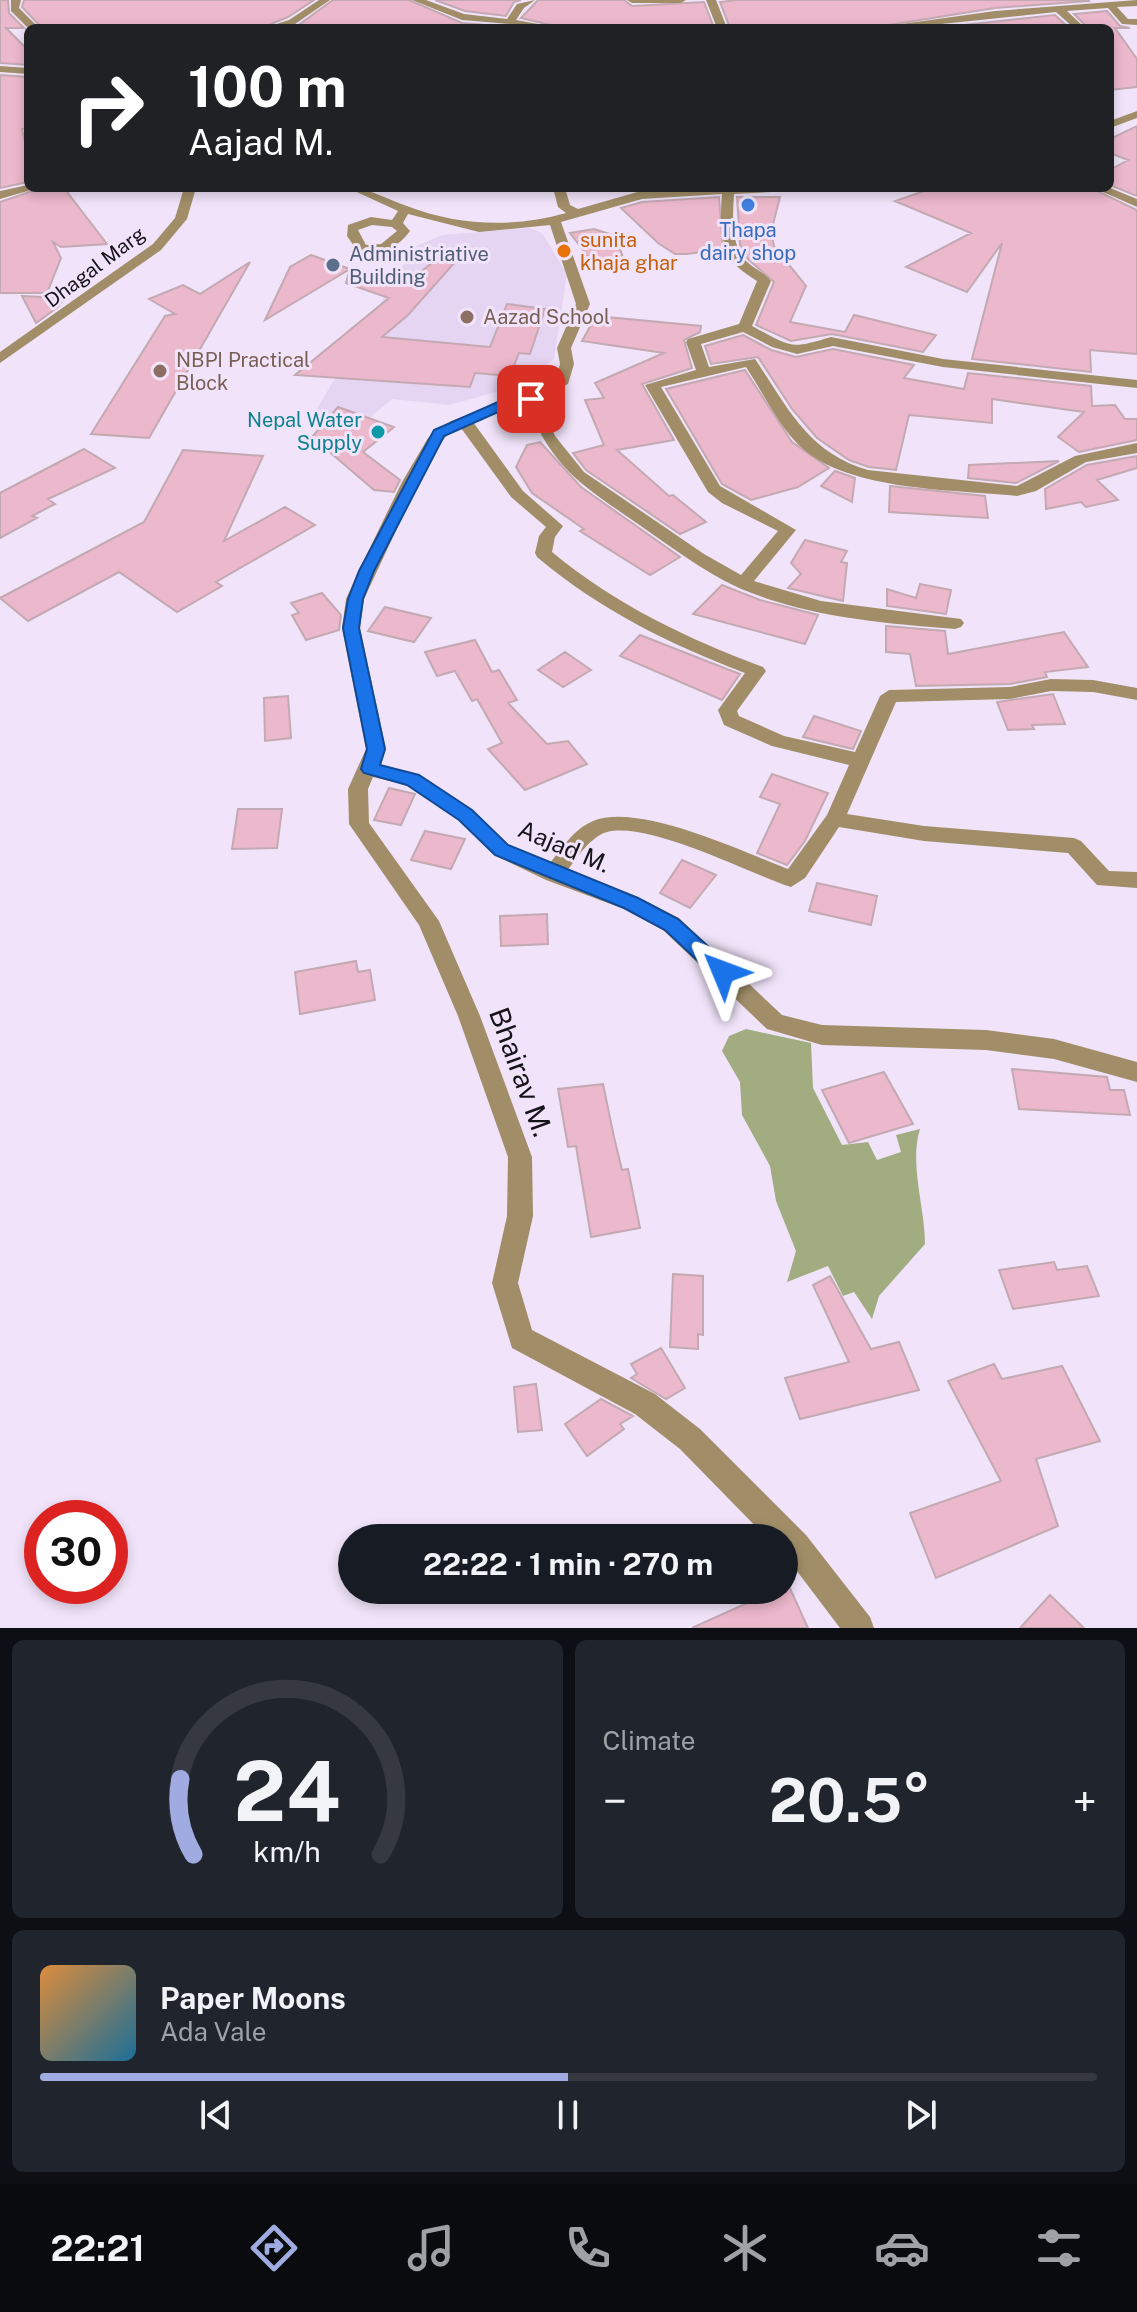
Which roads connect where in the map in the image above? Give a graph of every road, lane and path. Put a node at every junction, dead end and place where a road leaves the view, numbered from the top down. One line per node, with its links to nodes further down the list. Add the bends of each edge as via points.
1 (16, 0): 13 (street, via 14,9)
2 (325, 0): 14 (street)
3 (417, 0): 12 (street, via 462,17)
4 (530, 0): 12 (street)
5 (632, 0): 6 (street)
6 (681, 0)
7 (711, 0): 16 (street)
8 (1137, 3): 9 (street)
9 (1110, 5): 10 (street); 11 (street, via 1125,22)
10 (1058, 9): 17 (street); 18 (street)
11 (1137, 22)
12 (510, 23): 15 (street)
13 (30, 24)
14 (284, 24)
15 (519, 24)
16 (720, 24)
17 (916, 24)
18 (1075, 24)
19 (0, 69): 20 (street)
20 (24, 71)
21 (1137, 114): 22 (street)
22 (1114, 123)
23 (1137, 188): 32 (street)
24 (24, 190): 31 (street)
25 (189, 192): 39 (street, Dhagal Marg, via 181,219 157,247)
26 (363, 192): 34 (street)
27 (560, 192): 35 (street, via 564,207)
28 (693, 192): 35 (street, via 641,195)
29 (728, 192): 38 (street, via 733,251 764,281)
30 (1112, 192): 32 (street)
31 (0, 195)
32 (1123, 196): 33 (street)
33 (1137, 203)
34 (405, 210): 36 (street, via 479,228); 37 (street)
35 (575, 213): 36 (street)
36 (554, 220): 42 (street, Aajad M., via 583,304 564,348 567,364 561,384)
37 (396, 224)
38 (745, 327): 40 (street, via 693,342); 41 (street, via 794,352 816,350 831,341 943,363)
39 (0, 359)
40 (703, 371): 44 (street, via 750,362 800,438 840,467 867,475 1017,491 1035,489 1084,456); 45 (street, via 652,385 714,489 788,530)
41 (1137, 384)
42 (531, 399): 43 (street, Aajad M.); 45 (street, via 548,437 578,475)
43 (465, 422): 48 (street, Aajad M., via 439,433 355,599 351,628); 49 (street, via 517,494 555,526 543,553 584,590 656,632 757,671 727,710 731,720 779,741)
44 (1137, 448)
45 (743, 583): 46 (street, via 775,597 859,615)
46 (955, 623)
47 (1137, 694): 49 (street, via 1051,685 1010,693 889,696)
48 (376, 749): 51 (street, Aajad M., via 370,769 413,780 466,815 501,850); 54 (street, Bhairav M., via 358,789 359,824 428,921 520,1157 520,1216 505,1283 521,1339 645,1404 690,1439 796,1545)
49 (862, 761): 50 (street)
50 (835, 819): 51 (street, via 803,870 791,879 674,835 625,824 601,825); 52 (street, via 960,841 1074,846 1104,879)
51 (553, 874): 53 (street, Aajad M., via 671,924 775,1022 822,1035 986,1040 1054,1049)
52 (1137, 880)
53 (1137, 1072)
54 (859, 1628)

